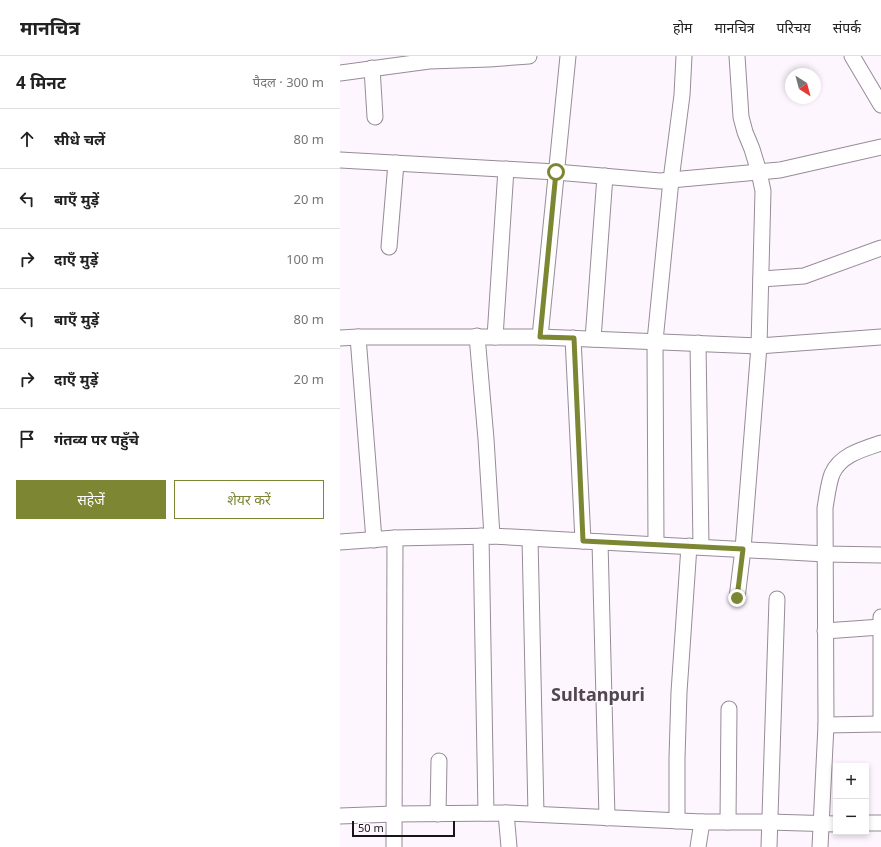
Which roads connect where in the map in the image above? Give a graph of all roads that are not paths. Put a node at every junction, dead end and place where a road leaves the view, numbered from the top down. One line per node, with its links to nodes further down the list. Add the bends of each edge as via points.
1 (529, 56): 6 (street, via 490,59)
2 (568, 56): 15 (street)
3 (684, 56): 18 (street, via 682,95)
4 (736, 56): 16 (street, via 741,117)
5 (852, 56): 9 (street)
6 (429, 58): 7 (street)
7 (372, 68): 8 (street); 10 (street)
8 (340, 73)
9 (881, 106)
10 (375, 117)
11 (881, 148): 16 (street, via 780,170)
12 (340, 160): 13 (street)
13 (396, 163): 14 (street); 19 (street)
14 (506, 169): 15 (street); 24 (street)
15 (556, 172): 17 (street); 25 (street)
16 (759, 172): 18 (street); 21 (street, via 763,191)
17 (605, 176): 18 (street); 29 (street)
18 (671, 180): 30 (street)
19 (389, 247)
20 (881, 248): 21 (street, via 804,276)
21 (761, 279): 32 (street)
22 (478, 336): 23 (street); 24 (street); 34 (street, via 486,439)
23 (358, 337): 27 (street); 37 (street)
24 (495, 337): 25 (street)
25 (540, 337): 28 (street)
26 (881, 337): 32 (street)
27 (340, 338)
28 (574, 338): 29 (street); 38 (street)
29 (593, 339): 30 (street)
30 (656, 341): 31 (street); 41 (street)
31 (698, 343): 32 (street); 42 (street)
32 (758, 346): 43 (street)
33 (881, 443): 44 (street, via 848,456 832,473 825,508)
34 (486, 536): 35 (street); 36 (street); 55 (street)
35 (395, 538): 37 (street); 57 (street)
36 (530, 538): 38 (street); 59 (street)
37 (374, 540): 39 (street)
38 (583, 541): 40 (street)
39 (340, 542)
40 (600, 542): 41 (street); 61 (street)
41 (656, 544): 42 (street)
42 (695, 547): 43 (street); 62 (street, via 679,692)
43 (743, 549): 44 (street); 46 (street)
44 (825, 554): 45 (street); 50 (street)
45 (881, 555)
46 (737, 598)
47 (776, 599): 65 (street)
48 (881, 617): 49 (street)
49 (881, 626): 50 (street); 52 (street)
50 (825, 631): 53 (street)
51 (728, 709): 64 (street)
52 (881, 724): 53 (street)
53 (826, 725): 68 (street)
54 (439, 761): 58 (street)
55 (486, 813): 56 (street); 58 (street)
56 (506, 813): 59 (street); 71 (street)
57 (394, 814): 58 (street); 60 (street); 70 (street)
58 (438, 814)
59 (536, 814): 61 (street)
60 (340, 816)
61 (607, 818): 62 (street)
62 (677, 820): 63 (street)
63 (702, 822): 64 (street); 72 (street)
64 (728, 822): 65 (street)
65 (769, 822): 68 (street); 73 (street)
66 (869, 823): 67 (street)
67 (881, 823)
68 (821, 824): 69 (street); 74 (street)
69 (833, 824)
70 (394, 847)
71 (508, 847)
72 (698, 847)
73 (769, 847)
74 (820, 847)

